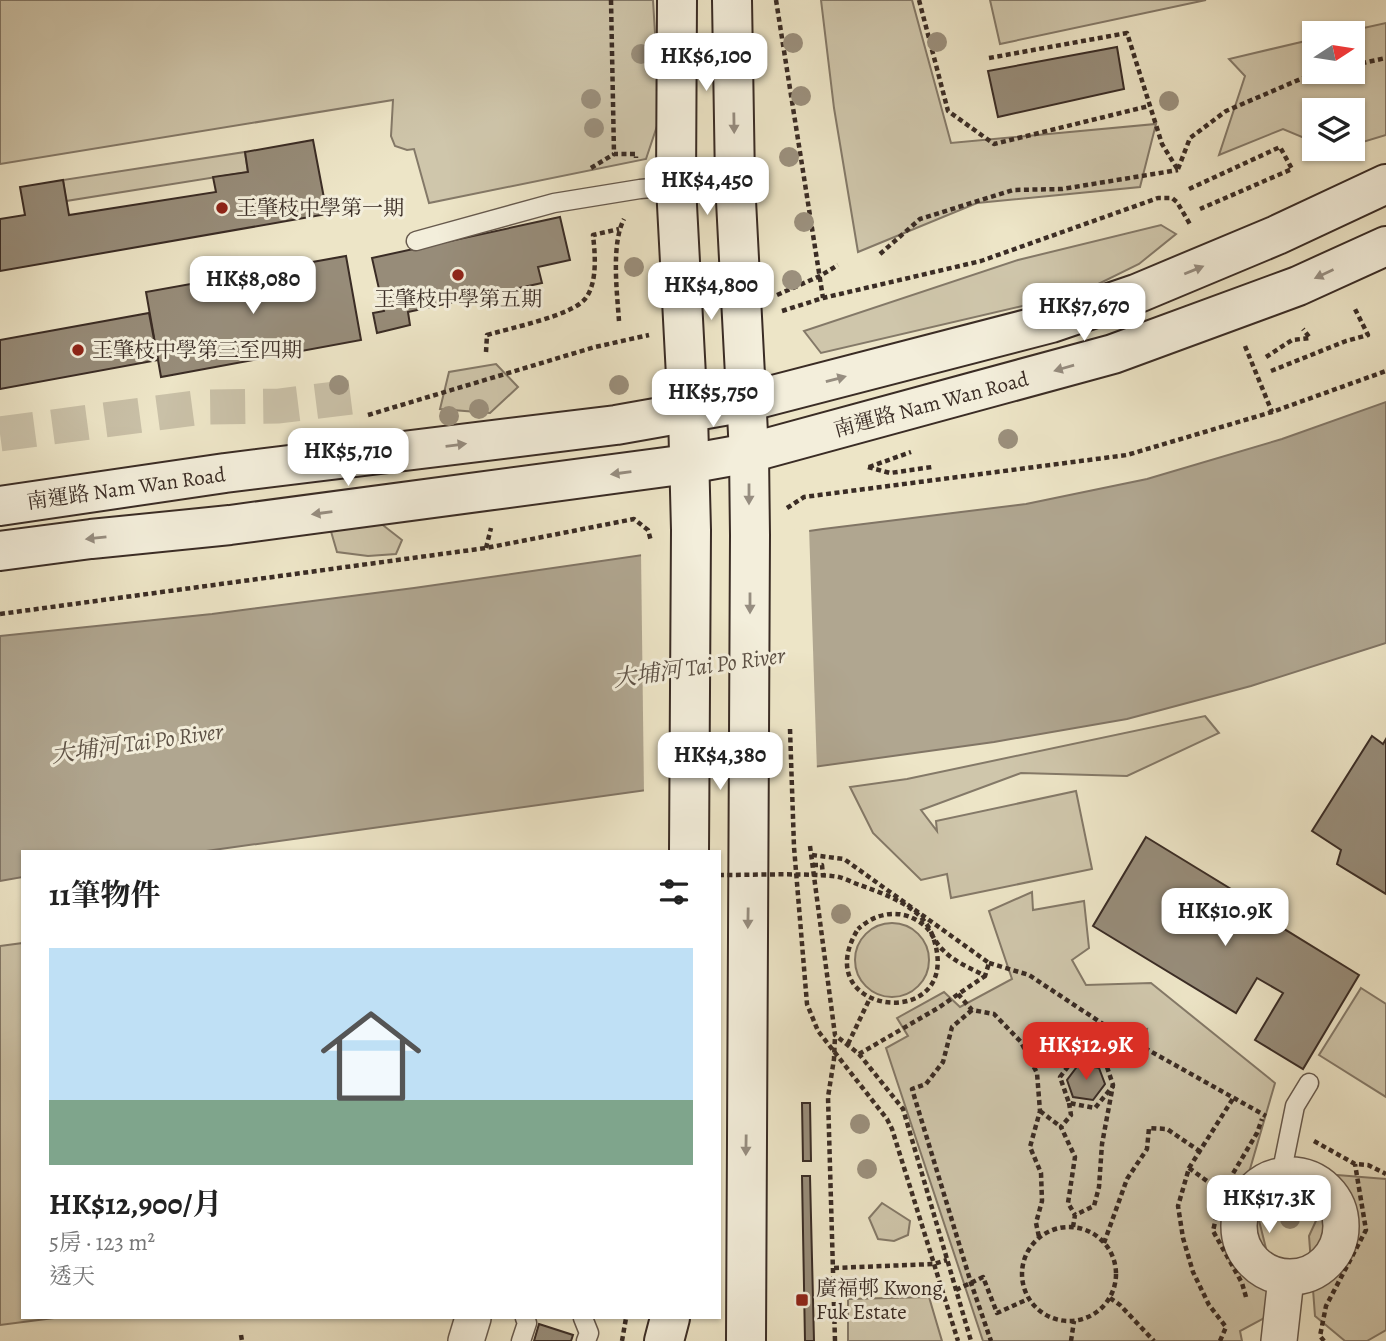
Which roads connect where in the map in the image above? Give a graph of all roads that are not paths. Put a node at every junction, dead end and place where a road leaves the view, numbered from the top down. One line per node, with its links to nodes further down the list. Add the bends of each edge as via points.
1 (677, 0): 5 (main road)
2 (733, 0): 3 (main road, one-way to 3)
3 (735, 181): 5 (lane); 8 (main road)
4 (1386, 184): 8 (main road, 南運路 Nam Wan Road, one-way to 4, via 1051,323 1278,236)
5 (676, 186): 6 (lane, via 554,203); 9 (main road)
6 (416, 241)
7 (1386, 246): 10 (main road, 南運路 Nam Wan Road, one-way to 10, via 1298,286 1113,354)
8 (746, 402): 9 (main road, 南運路 Nam Wan Road); 10 (main road)
9 (688, 414): 11 (main road); 12 (main road, 南運路 Nam Wan Road, one-way to 9)
10 (749, 453): 11 (main road, 南運路 Nam Wan Road); 26 (main road, one-way to 26)
11 (688, 464): 13 (main road, 南運路 Nam Wan Road, one-way to 13); 14 (main road)
12 (0, 506)
13 (0, 551)
14 (690, 850)
15 (1309, 1083): 16 (lane, via 1295,1106)
16 (1281, 1175): 17 (street, via 1253,1191 1239,1221 1246,1252 1257,1265); 17 (street, via 1315,1181 1329,1192 1342,1224 1340,1241 1319,1270)
17 (1286, 1278): 27 (street)
18 (473, 1319): 22 (street)
19 (525, 1319): 23 (lane)
20 (583, 1319): 24 (lane, via 589,1333)
21 (670, 1319): 25 (main road)
22 (466, 1341)
23 (521, 1341)
24 (586, 1341)
25 (664, 1341)
26 (746, 1341)
27 (1279, 1341)

